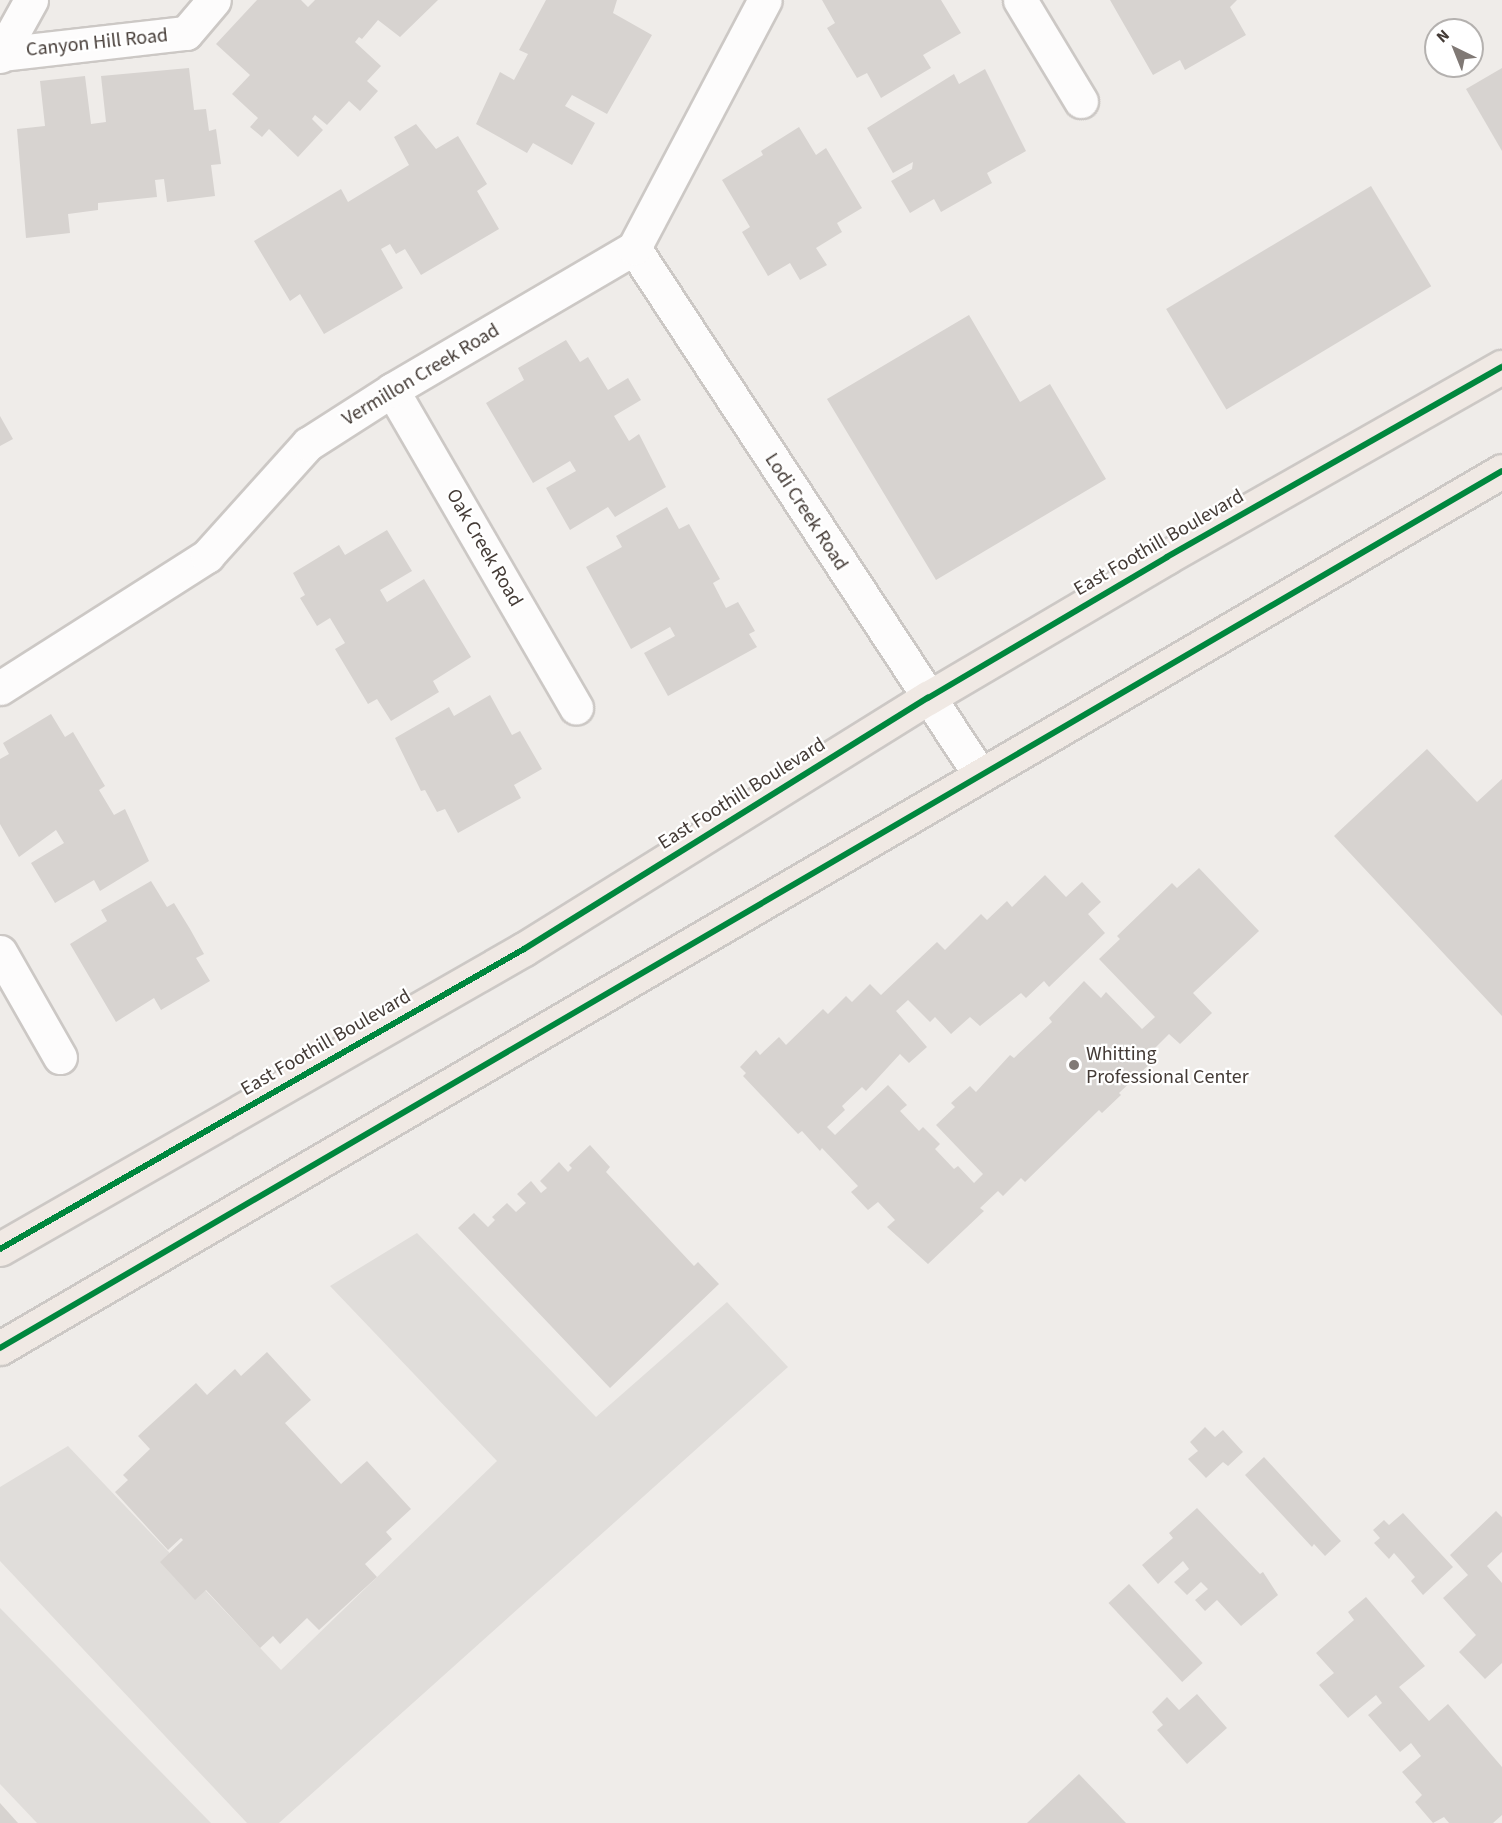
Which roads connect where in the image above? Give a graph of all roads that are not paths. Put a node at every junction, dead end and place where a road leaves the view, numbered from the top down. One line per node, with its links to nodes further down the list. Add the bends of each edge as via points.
1 (31, 0): 5 (street, Canyon Hill Road)
2 (214, 0): 5 (street, Canyon Hill Road, via 186,33)
3 (765, 0): 7 (street)
4 (1020, 0): 6 (street)
5 (1, 55)
6 (1081, 101)
7 (634, 248): 9 (street, Vermillon Creek Road); 12 (street, Lodi Creek Road)
8 (1502, 367): 12 (main road, East Foothill Boulevard)
9 (392, 390): 11 (street, Vermillon Creek Road, via 309,444 207,556); 13 (street, Oak Creek Road)
10 (1502, 471): 14 (main road)
11 (0, 688)
12 (928, 698): 14 (street, Lodi Creek Road); 17 (main road, East Foothill Boulevard, via 524,949)
13 (576, 707)
14 (980, 775): 18 (main road)
15 (0, 952): 16 (street)
16 (60, 1057)
17 (0, 1249)
18 (0, 1348)

